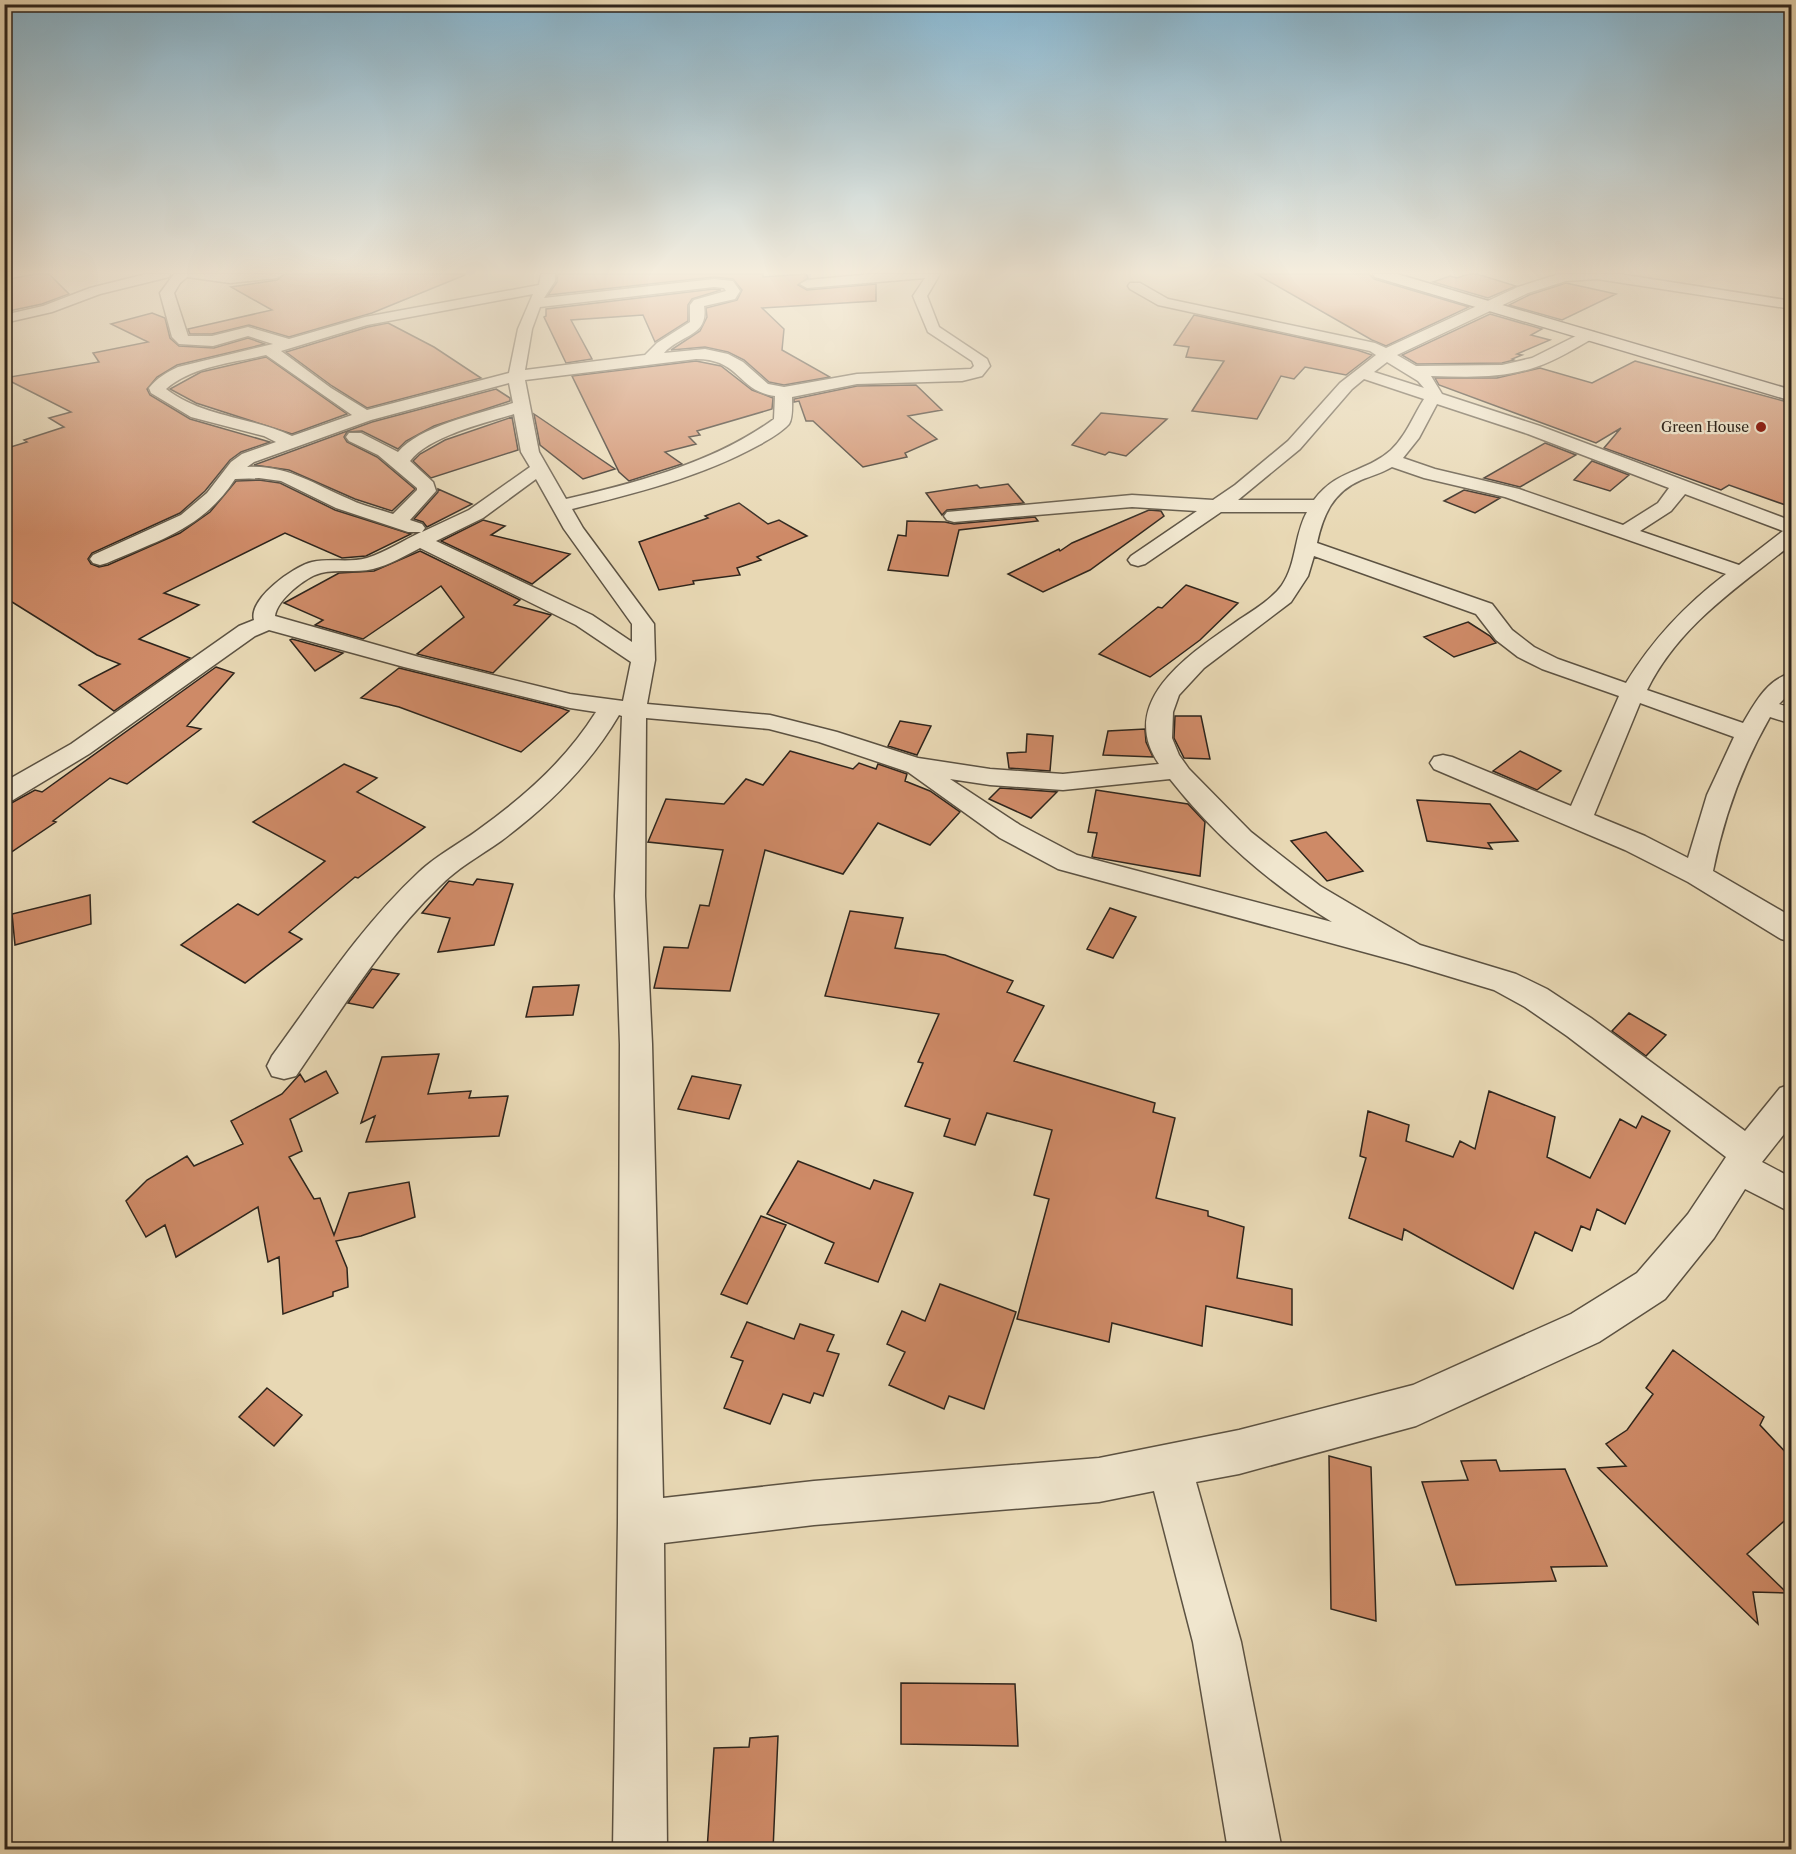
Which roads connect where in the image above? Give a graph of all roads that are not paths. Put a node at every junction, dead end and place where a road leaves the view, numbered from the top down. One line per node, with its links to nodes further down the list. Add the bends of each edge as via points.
1 (225, 361): 20 (street, via 171,376 157,387 159,393 197,413 270,432)
2 (284, 361): 18 (street)
3 (522, 361): 14 (street)
4 (644, 361): 14 (street)
5 (730, 361): 15 (street, via 760,387)
6 (980, 361): 15 (street, via 982,366 976,373 962,376 876,377)
7 (1378, 361): 12 (street)
8 (1398, 361): 11 (street)
9 (1538, 361): 11 (street, via 1518,368 1484,371)
10 (1674, 361): 16 (street)
11 (1413, 370): 17 (street, via 1432,388)
12 (1361, 373): 13 (street); 17 (street)
13 (1346, 386): 17 (street); 27 (street, via 1294,445)
14 (519, 391): 18 (street); 22 (street, via 473,421 421,443); 23 (street, via 530,452)
15 (784, 392): 26 (street, via 782,421 759,438 665,477)
16 (1791, 396)
17 (1430, 401): 21 (street, via 1405,447); 25 (street, via 1534,430)
18 (365, 416): 20 (street)
19 (355, 437): 22 (street)
20 (291, 442): 24 (street, via 248,458)
21 (1390, 460): 28 (street, via 1343,481); 32 (street, via 1431,474 1490,486)
22 (400, 462): 30 (street, via 427,491)
23 (539, 469): 26 (street); 34 (street, via 493,504)
24 (230, 474): 30 (street, via 259,472 286,476 343,504); 36 (street, via 214,497 188,519)
25 (1680, 485): 31 (street); 32 (street, via 1676,497 1666,507)
26 (559, 506): 40 (street, via 643,624)
27 (1217, 506): 28 (street); 29 (street, via 1132,501); 37 (street)
28 (1319, 506): 35 (street)
29 (954, 516)
30 (398, 521): 34 (street)
31 (1791, 528)
32 (1624, 532): 38 (street)
33 (1791, 534): 38 (street)
34 (426, 537): 39 (street, via 362,566 313,568 269,601 263,610); 40 (street, via 558,606)
35 (1305, 546): 42 (street, via 1484,609 1497,620 1502,634 1521,650); 49 (street, via 1300,571 1285,595 1172,686 1161,708 1160,741)
36 (100, 559)
37 (1138, 560)
38 (1742, 573): 42 (street, via 1702,604 1663,645)
39 (266, 623): 44 (street, via 529,692); 50 (street, via 247,631 80,749)
40 (643, 660): 44 (street)
41 (1791, 680): 43 (street, via 1778,687)
42 (1633, 694): 46 (street); 51 (street)
43 (1764, 707): 45 (street); 46 (street)
44 (622, 709): 48 (street, via 770,722); 55 (street, via 553,785 439,871 396,914); 60 (street, via 636,1044)
45 (1791, 717)
46 (1748, 734): 52 (street, via 1725,778)
47 (1443, 763): 51 (street)
48 (914, 766): 49 (street, via 1063,782); 54 (street, via 1012,834 1068,862)
49 (1176, 770): 54 (street, via 1254,851 1297,885)
50 (4, 794)
51 (1579, 818): 52 (street)
52 (1698, 875): 53 (street)
53 (1791, 931)
54 (1409, 953): 57 (street, via 1505,982 1536,998 1579,1027)
55 (284, 1066)
56 (1791, 1098): 57 (street)
57 (1744, 1161): 58 (street); 59 (street, via 1701,1226 1651,1286 1586,1328 1416,1405)
58 (1791, 1197)
59 (1170, 1466): 60 (street, via 1099,1480 814,1503); 62 (street, via 1217,1642)
60 (641, 1523): 61 (street)
61 (640, 1850)
62 (1255, 1850)

